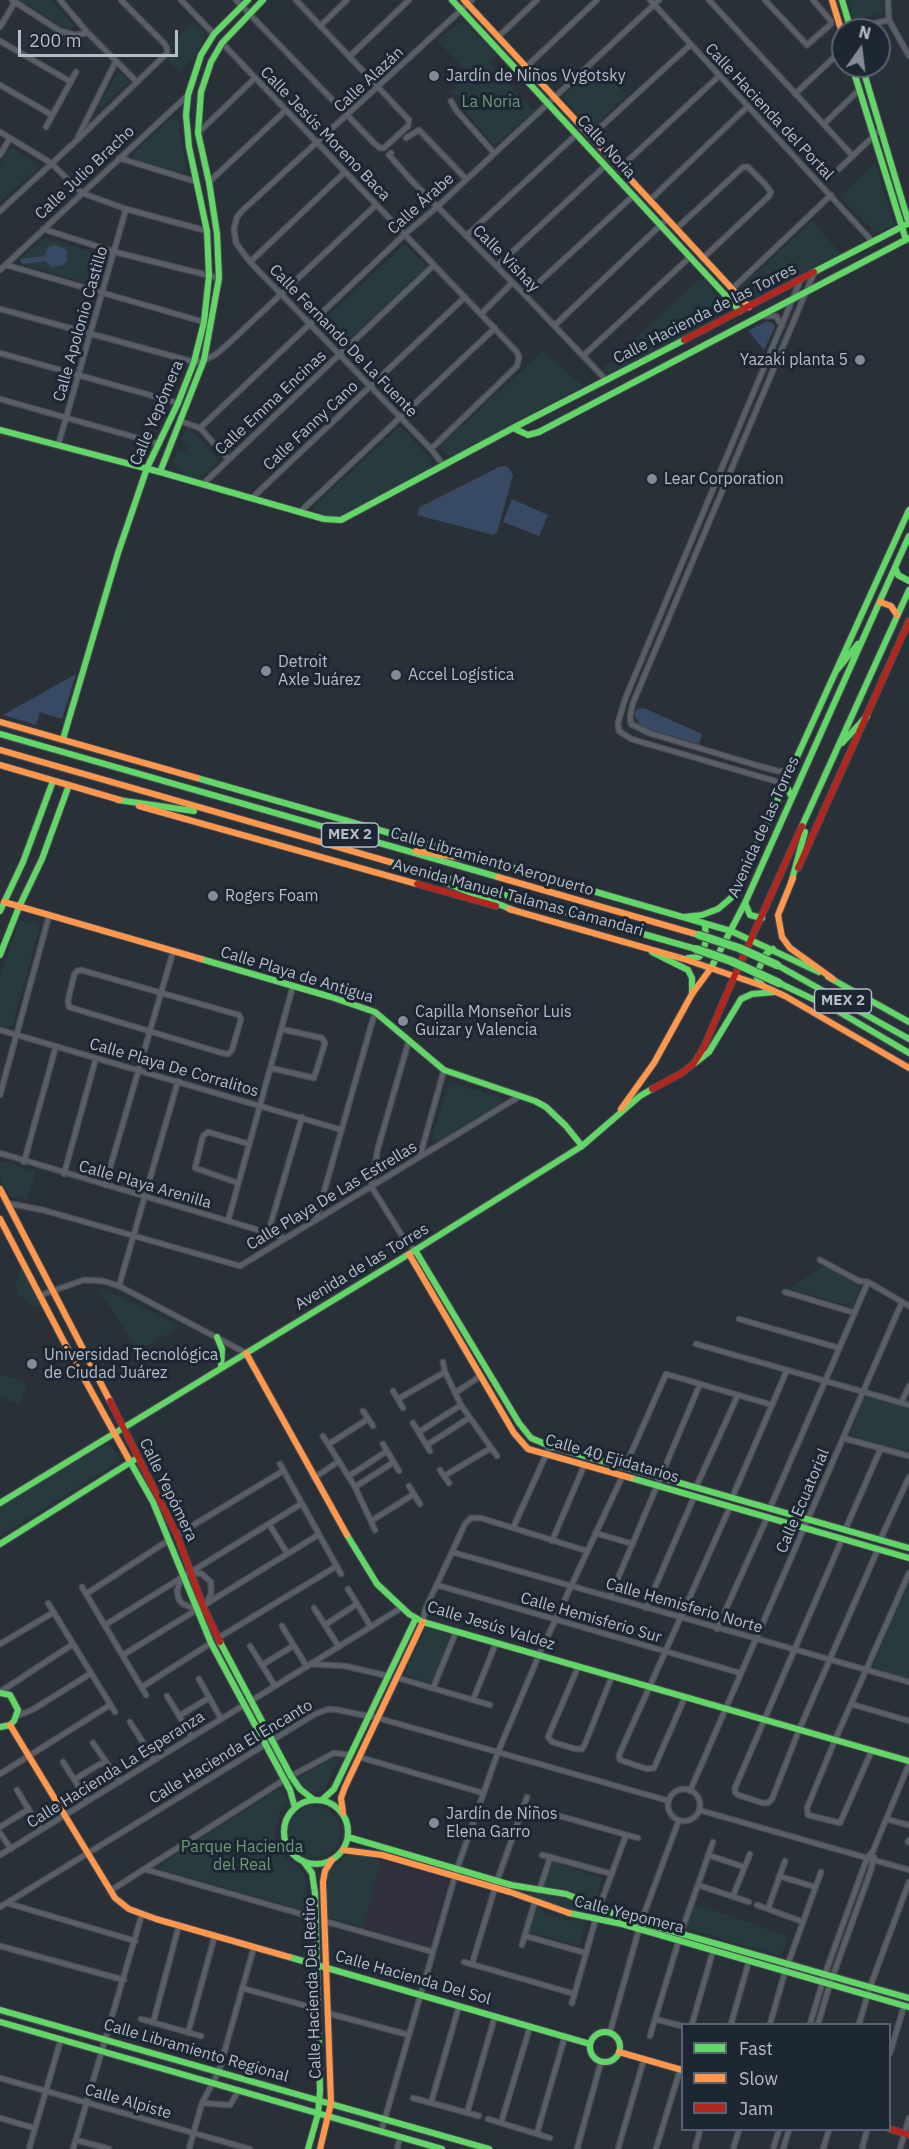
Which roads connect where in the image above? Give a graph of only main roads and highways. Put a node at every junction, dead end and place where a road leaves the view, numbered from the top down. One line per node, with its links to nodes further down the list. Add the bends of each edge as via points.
1 (263, 0): 19 (main road, Calle Yepómera, via 222,43 201,92 198,133 217,234 219,278 204,360)
2 (452, 0): 6 (main road, Calle Noria)
3 (832, 0): 7 (main road)
4 (842, 0): 8 (main road)
5 (242, 2): 18 (main road, Calle Yepómera, via 201,55 188,94 187,128 207,231 204,322 178,403)
6 (466, 4): 11 (main road, Calle Noria); 11 (main road, Calle Noria, via 526,67)
7 (840, 18)
8 (844, 18)
9 (856, 78): 12 (main road)
10 (865, 78): 12 (main road)
11 (551, 101): 14 (main road, Calle Noria, via 591,136); 15 (main road, Calle Noria, via 576,135)
12 (907, 224): 13 (main road); 14 (main road, Calle Hacienda de las Torres)
13 (908, 239): 16 (main road, Calle Hacienda de las Torres, via 534,435)
14 (749, 307): 15 (main road, Calle Hacienda de las Torres)
15 (740, 312): 16 (main road, Calle Hacienda de las Torres)
16 (513, 428): 19 (main road, Calle Hacienda de las Torres, via 336,521)
17 (0, 430): 18 (main road)
18 (147, 468): 19 (main road); 33 (main road, Calle Yepómera, via 104,595)
19 (160, 472)
20 (909, 510): 29 (main road, Avenida de las Torres)
21 (909, 536): 22 (main road, Avenida de las Torres)
22 (895, 567): 23 (main road, via 898,575); 25 (main road, Avenida de las Torres)
23 (909, 581)
24 (909, 590): 26 (main road, Avenida de las Torres)
25 (880, 602): 26 (main road, via 891,606); 28 (main road, Avenida de las Torres)
26 (897, 615): 34 (main road, Avenida de las Torres)
27 (909, 621): 30 (main road)
28 (865, 636): 29 (main road); 40 (main road, Avenida de las Torres)
29 (836, 671): 38 (main road, Avenida de las Torres)
30 (867, 716): 34 (main road); 47 (main road)
31 (0, 722): 33 (main road, Avenida Manuel Talamas Camandari)
32 (0, 734): 44 (main road, Calle Libramiento Aeropuerto / MEX 2)
33 (63, 740): 45 (main road, Avenida Manuel Talamas Camandari)
34 (837, 749): 42 (main road, Avenida de las Torres)
35 (0, 750): 43 (main road, Calle Libramiento Aeropuerto / MEX 2)
36 (0, 765): 37 (main road, Avenida Manuel Talamas Camandari)
37 (53, 780): 39 (main road, Avenida Manuel Talamas Camandari); 48 (main road)
38 (785, 784): 40 (main road); 53 (main road, Avenida de las Torres, via 731,898 709,913)
39 (69, 785): 41 (main road, Avenida Manuel Talamas Camandari); 50 (main road, via 42,859)
40 (792, 797): 49 (main road, Avenida de las Torres)
41 (118, 800): 43 (main road); 51 (main road, Avenida Manuel Talamas Camandari)
42 (813, 806): 47 (main road); 54 (main road, Avenida de las Torres)
43 (226, 816): 46 (main road, Calle Libramiento Aeropuerto / MEX 2)
44 (404, 851): 45 (main road); 69 (main road, Calle Libramiento Aeropuerto / MEX 2, bridge, via 740,948)
45 (492, 862): 53 (main road, Avenida Manuel Talamas Camandari)
46 (407, 867): 51 (main road); 70 (main road, Calle Libramiento Aeropuerto / MEX 2, bridge, via 731,961 836,1010)
47 (791, 883): 64 (main road, via 778,915 782,937 790,948)
48 (4, 902): 50 (main road, Calle Playa de Antigua); 52 (main road)
49 (745, 903): 54 (main road, via 750,915); 56 (main road, Avenida de las Torres)
50 (19, 907): 60 (main road); 74 (main road, Calle Playa de Antigua, via 375,1012 444,1070 535,1101 555,1115)
51 (513, 910): 58 (main road, Avenida Manuel Talamas Camandari)
52 (0, 911)
53 (684, 917): 55 (main road, Avenida Manuel Talamas Camandari)
54 (762, 918): 57 (main road, Avenida de las Torres)
55 (705, 924): 56 (main road, Avenida Manuel Talamas Camandari); 61 (main road, via 703,952 699,957)
56 (731, 932): 57 (main road, Avenida Manuel Talamas Camandari); 62 (main road, Avenida de las Torres)
57 (752, 940): 59 (main road, Avenida Manuel Talamas Camandari); 63 (main road, Avenida de las Torres)
58 (641, 946): 61 (main road, Avenida Manuel Talamas Camandari); 67 (main road, via 688,970)
59 (773, 949): 64 (main road, Avenida Manuel Talamas Camandari); 65 (main road, via 757,972)
60 (0, 955)
61 (684, 959): 62 (main road, Avenida Manuel Talamas Camandari)
62 (711, 968): 63 (main road, Avenida Manuel Talamas Camandari); 67 (main road, Avenida de las Torres)
63 (735, 977): 65 (main road, Avenida Manuel Talamas Camandari); 71 (main road, Avenida de las Torres)
64 (833, 979): 68 (main road, Avenida Manuel Talamas Camandari)
65 (763, 986): 66 (main road, Avenida Manuel Talamas Camandari)
66 (777, 992): 71 (main road, via 741,999 710,1052); 72 (main road, Avenida Manuel Talamas Camandari)
67 (692, 994): 73 (main road, Avenida de las Torres, via 667,1043)
68 (909, 1022)
69 (909, 1039)
70 (909, 1053)
71 (694, 1063): 73 (main road, Avenida de las Torres, via 648,1090)
72 (909, 1068)
73 (617, 1115): 74 (main road, Avenida de las Torres)
74 (582, 1146): 77 (main road, Avenida de las Torres)
75 (0, 1189): 81 (main road, Calle Yepómera)
76 (0, 1219): 82 (main road, Calle Yepómera)
77 (412, 1252): 79 (main road, Avenida de las Torres); 87 (main road, Calle 40 Ejidatarios, via 531,1438); 88 (main road, Calle 40 Ejidatarios, via 479,1377 528,1449)
78 (217, 1337): 80 (main road, via 222,1349)
79 (246, 1353): 80 (main road, Avenida de las Torres); 90 (main road, Calle Jesús Valdez, via 370,1574 401,1608)
80 (220, 1368): 81 (main road, Avenida de las Torres)
81 (123, 1428): 82 (main road, Avenida de las Torres); 83 (main road, Calle Yepómera)
82 (114, 1433): 84 (main road, Calle Yepómera); 85 (main road, Avenida de las Torres)
83 (136, 1454): 84 (main road); 89 (main road, Calle Yepómera, via 177,1535)
84 (132, 1463): 86 (main road); 89 (main road, Calle Yepómera)
85 (0, 1503)
86 (0, 1544)
87 (909, 1548)
88 (909, 1558)
89 (187, 1574): 96 (main road, Calle Yepómera, via 214,1641)
90 (420, 1620): 94 (main road, via 388,1676); 94 (main road, via 398,1678); 95 (main road, Calle Jesús Valdez)
91 (0, 1692): 92 (main road, via 10,1695 17,1705 17,1716)
92 (10, 1725): 93 (main road); 109 (main road, Calle Hacienda Del Sol, via 121,1903 142,1914)
93 (0, 1727)
94 (355, 1756): 97 (main road, via 334,1789); 99 (main road, via 342,1793)
95 (909, 1763)
96 (288, 1778): 97 (main road, Calle Yepómera); 98 (main road, Calle Yepómera)
97 (318, 1800): 98 (main road); 99 (main road)
98 (295, 1808): 103 (main road, via 286,1821 285,1836 291,1851)
99 (343, 1813): 100 (main road)
100 (348, 1837): 101 (main road); 104 (main road, Calle Yepomera)
101 (343, 1850): 102 (main road); 104 (main road, Calle Yepomera, via 368,1852)
102 (332, 1860): 103 (main road); 106 (main road, Calle Hacienda Del Retiro, via 325,1871)
103 (303, 1861): 106 (main road, Calle Hacienda Del Retiro, via 314,1880)
104 (456, 1873): 105 (main road, Calle Yepomera)
105 (496, 1885): 107 (main road, Calle Yepomera, via 562,1912); 107 (main road, Calle Yepomera, via 566,1894)
106 (319, 1919): 109 (main road, Calle Hacienda Del Retiro); 110 (main road, Calle Hacienda Del Retiro)
107 (640, 1926): 108 (main road, Calle Yepomera)
108 (680, 1937): 111 (main road, Calle Yepomera); 111 (main road, Calle Yepomera, via 713,1951)
109 (316, 1964): 110 (main road, Calle Hacienda Del Sol); 118 (main road, Calle Hacienda Del Retiro)
110 (325, 1966): 115 (main road, Calle Hacienda Del Sol); 119 (main road, Calle Hacienda Del Retiro)
111 (786, 1968): 112 (main road, Calle Yepomera)
112 (907, 2000)
113 (0, 2010): 118 (main road, Calle Libramiento Regional)
114 (0, 2022): 120 (main road, Calle Libramiento Regional)
115 (590, 2044): 116 (main road, via 592,2055 601,2061 612,2060); 116 (main road, via 597,2034 610,2032 619,2040)
116 (619, 2052): 117 (main road)
117 (681, 2070)
118 (320, 2100): 119 (main road, Calle Libramiento Regional); 120 (main road, Calle Hacienda Del Retiro)
119 (331, 2103): 121 (main road, Calle Hacienda Del Retiro); 127 (main road, Calle Libramiento Regional)
120 (318, 2114): 121 (main road, Calle Libramiento Regional); 124 (main road, Calle Hacienda Del Retiro)
121 (329, 2116): 125 (main road, Calle Hacienda Del Retiro); 126 (main road, Calle Libramiento Regional)
122 (891, 2129): 123 (main road)
123 (907, 2134)
124 (308, 2149)
125 (320, 2149)
126 (442, 2149)
127 (489, 2149)

